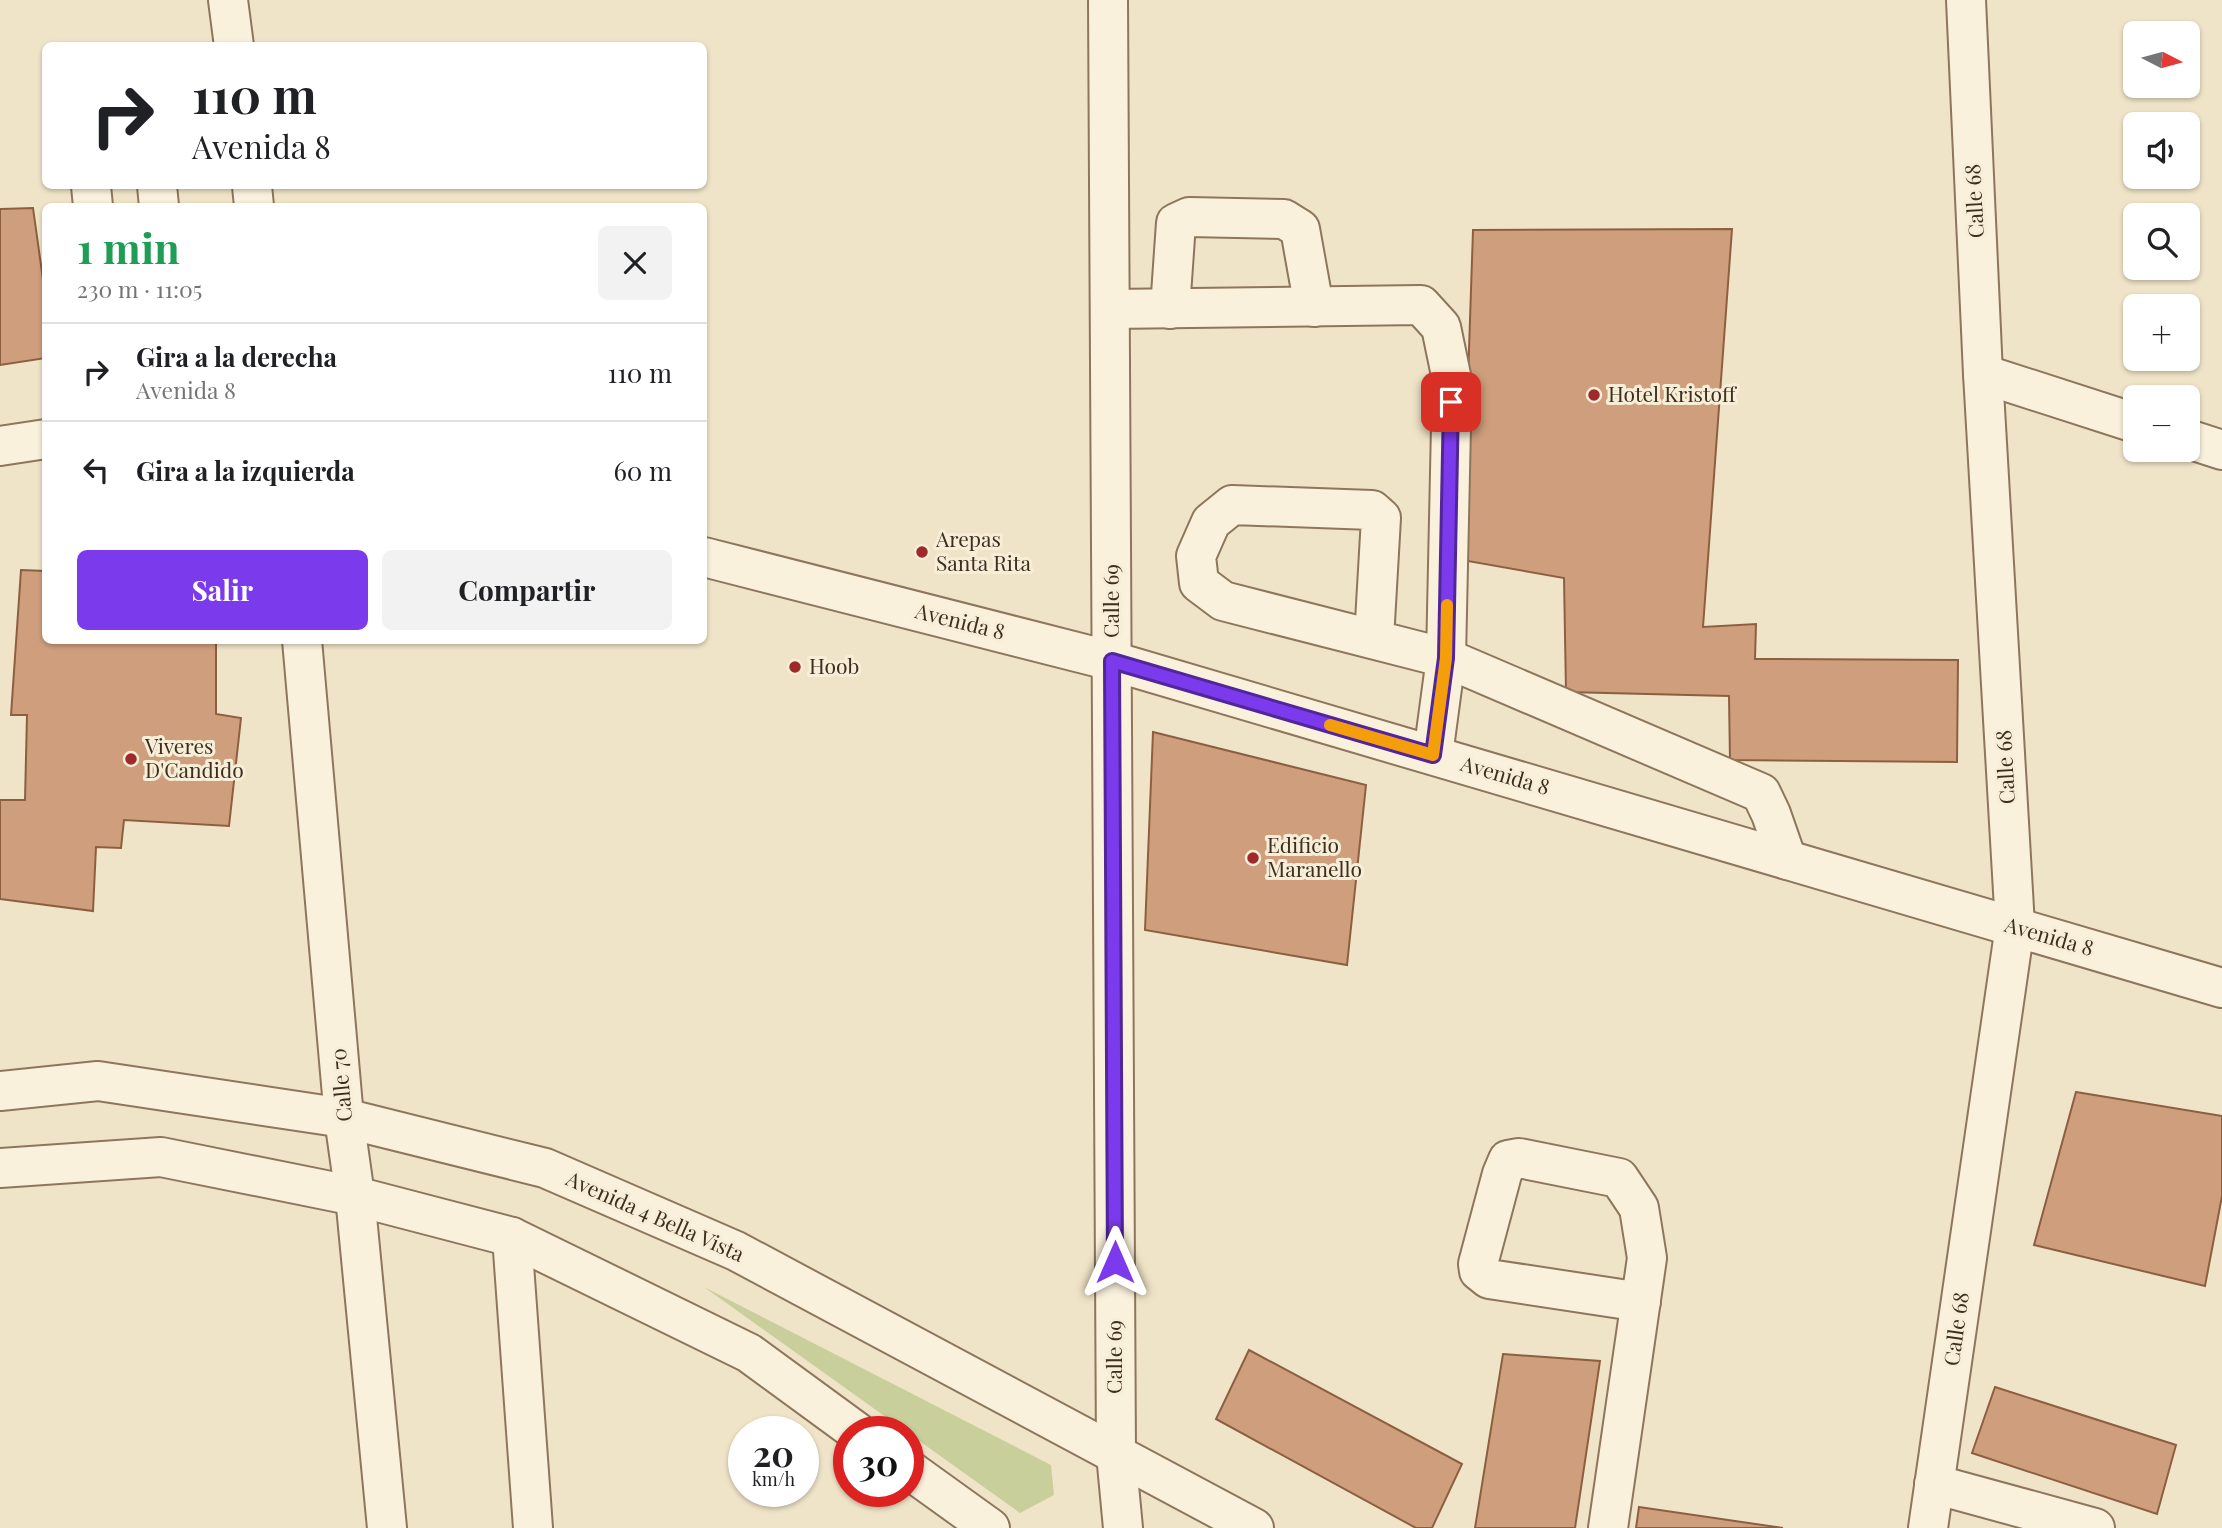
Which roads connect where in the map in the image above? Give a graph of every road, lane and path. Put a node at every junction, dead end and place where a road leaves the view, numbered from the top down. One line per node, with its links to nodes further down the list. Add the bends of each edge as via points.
1 (228, 0): 4 (street)
2 (1108, 0): 6 (street, Calle 69)
3 (1966, 0): 8 (street, Calle 68)
4 (233, 42)
5 (1314, 307): 7 (street); 7 (street, via 1300,229 1284,219 1189,217 1176,223); 17 (street, via 1421,305 1441,327 1452,380)
6 (1110, 309): 7 (street); 18 (street, Calle 69)
7 (1170, 309)
8 (1983, 374): 9 (street); 21 (street, Calle 68)
9 (2123, 419)
10 (42, 440): 12 (street)
11 (2200, 443): 13 (street)
12 (0, 446)
13 (2222, 450)
14 (707, 558): 18 (street, Avenida 8)
15 (1374, 639): 15 (street, via 1381,518 1372,510 1232,505 1211,522 1196,556 1199,583 1223,601); 17 (street)
16 (302, 644): 24 (street, Calle 70)
17 (1446, 658): 19 (street); 20 (street, via 1761,793)
18 (1112, 661): 19 (street, Avenida 8); 30 (street, Calle 69)
19 (1433, 755): 20 (street, Avenida 8)
20 (1787, 860): 21 (street, Avenida 8)
21 (2015, 926): 22 (street, Avenida 8); 32 (street, Calle 68)
22 (2222, 988)
23 (0, 1091): 24 (street, Avenida 4 Bella Vista, via 98,1081)
24 (344, 1118): 26 (street, Calle 70); 30 (street, Avenida 4 Bella Vista, via 545,1168 571,1179 736,1251)
25 (0, 1168): 26 (street, via 161,1157)
26 (355, 1196): 27 (street); 33 (street, Calle 70)
27 (512, 1237): 29 (street, via 749,1353); 34 (street)
28 (1641, 1302): 28 (street, via 1647,1258 1639,1208 1619,1178 1519,1158 1508,1160 1479,1271 1489,1279); 38 (street)
29 (835, 1416)
30 (1116, 1454): 36 (street, Calle 69); 37 (street, Avenida 4 Bella Vista)
31 (924, 1481): 35 (street)
32 (1934, 1484): 39 (street, Calle 68); 40 (street)
33 (387, 1528)
34 (533, 1528)
35 (990, 1528)
36 (1123, 1528)
37 (1254, 1528)
38 (1608, 1528)
39 (1928, 1528)
40 (2095, 1528)

